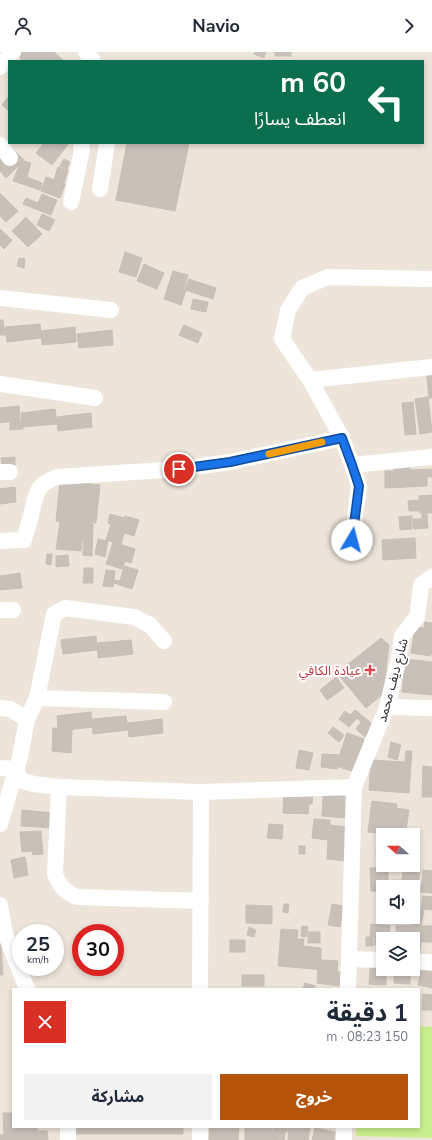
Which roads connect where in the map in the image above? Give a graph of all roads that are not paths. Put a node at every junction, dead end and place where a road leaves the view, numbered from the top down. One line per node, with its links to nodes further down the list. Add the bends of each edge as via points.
1 (86, 52): 2 (street)
2 (92, 60)
3 (81, 144): 8 (street)
4 (107, 144): 7 (street)
5 (0, 145): 6 (street)
6 (10, 158)
7 (100, 189)
8 (71, 202)
9 (432, 279): 13 (street, via 328,277 302,288 288,310 282,339)
10 (0, 298): 11 (street)
11 (111, 310)
12 (432, 367): 13 (street)
13 (310, 380): 16 (street)
14 (0, 384): 15 (street)
15 (95, 398)
16 (342, 438): 18 (street); 20 (street, via 230,462 179,469 57,477 48,480 39,488 24,540)
17 (432, 458): 18 (street)
18 (352, 465): 19 (street, via 359,486)
19 (352, 540)
20 (0, 541)
21 (432, 577): 25 (street, شارع ديف محمد, via 421,586 417,616 402,636)
22 (164, 641): 23 (street, via 150,625 134,617 65,608 54,614)
23 (37, 698): 24 (street); 28 (street)
24 (164, 702)
25 (387, 707): 27 (street); 33 (street, شارع ديف محمد)
26 (0, 708): 28 (street, via 10,709)
27 (432, 708)
28 (27, 719): 30 (street)
29 (0, 768): 30 (street)
30 (16, 769): 31 (street, via 20,778); 35 (street)
31 (34, 784): 32 (street); 35 (street, via 22,788)
32 (59, 787): 34 (street); 36 (street, via 55,874 59,885 67,892 77,897)
33 (354, 787): 34 (street); 38 (street)
34 (201, 792): 36 (street)
35 (2, 818)
36 (201, 901): 43 (street)
37 (0, 905): 42 (street, via 5,933)
38 (349, 959): 39 (street); 44 (street)
39 (376, 960)
40 (420, 962): 41 (street)
41 (432, 962)
42 (27, 988)
43 (200, 988)
44 (348, 988)
45 (68, 1128): 48 (street)
46 (200, 1128): 49 (street)
47 (344, 1128): 50 (street)
48 (68, 1140)
49 (200, 1140)
50 (344, 1140)

